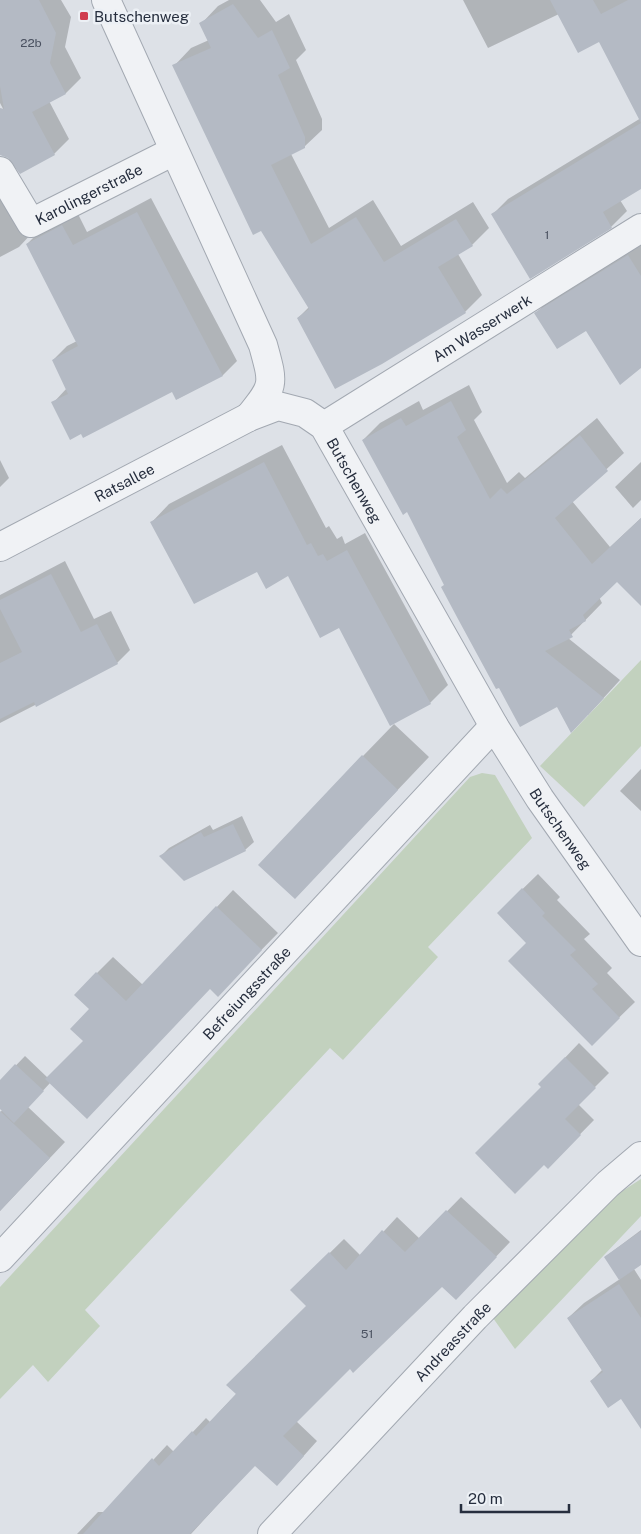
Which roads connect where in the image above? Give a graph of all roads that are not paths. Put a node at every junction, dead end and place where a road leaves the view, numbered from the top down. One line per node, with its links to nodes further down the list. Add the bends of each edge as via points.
1 (106, 0): 2 (street)
2 (174, 151): 3 (street, Karolingerstraße, via 31,223); 5 (street, via 263,345 271,375 269,393)
3 (0, 171)
4 (641, 228): 6 (street, Am Wasserwerk)
5 (249, 417): 6 (street, Butschenweg, via 278,406 304,413); 7 (street, Ratsallee)
6 (324, 426): 8 (street, Butschenweg)
7 (0, 547)
8 (494, 726): 9 (street, Butschenweg, via 540,800); 11 (street, Befreiungsstraße)
9 (641, 942)
10 (641, 1156): 12 (street, Andreasstraße, via 608,1184 475,1317)
11 (0, 1258)
12 (272, 1534)

